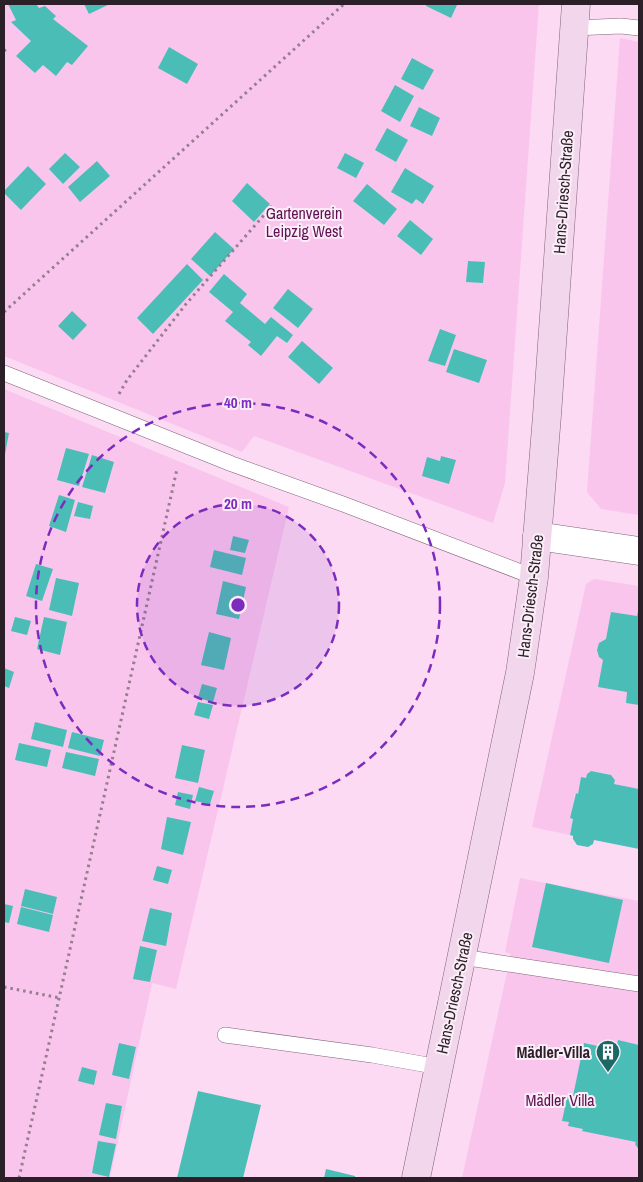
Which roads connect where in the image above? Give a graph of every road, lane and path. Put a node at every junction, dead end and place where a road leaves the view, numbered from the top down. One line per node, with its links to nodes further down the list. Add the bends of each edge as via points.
1 (344, 4): 5 (path)
2 (575, 16): 3 (lane); 9 (main road, Hans-Driesch-Straße)
3 (639, 28)
4 (272, 206): 7 (path, via 186,304 127,380)
5 (4, 312)
6 (4, 373): 7 (lane)
7 (107, 414): 8 (lane)
8 (187, 446): 11 (lane); 15 (path, via 179,462)
9 (537, 536): 10 (street); 11 (main road, Hans-Driesch-Straße)
10 (639, 551)
11 (534, 577): 12 (main road, Hans-Driesch-Straße, via 520,673)
12 (462, 956): 13 (lane); 17 (main road, Hans-Driesch-Straße)
13 (639, 984)
14 (4, 987): 15 (path)
15 (60, 998): 18 (path)
16 (225, 1035): 17 (lane)
17 (439, 1067): 19 (main road, Hans-Driesch-Straße)
18 (19, 1178)
19 (416, 1178)

